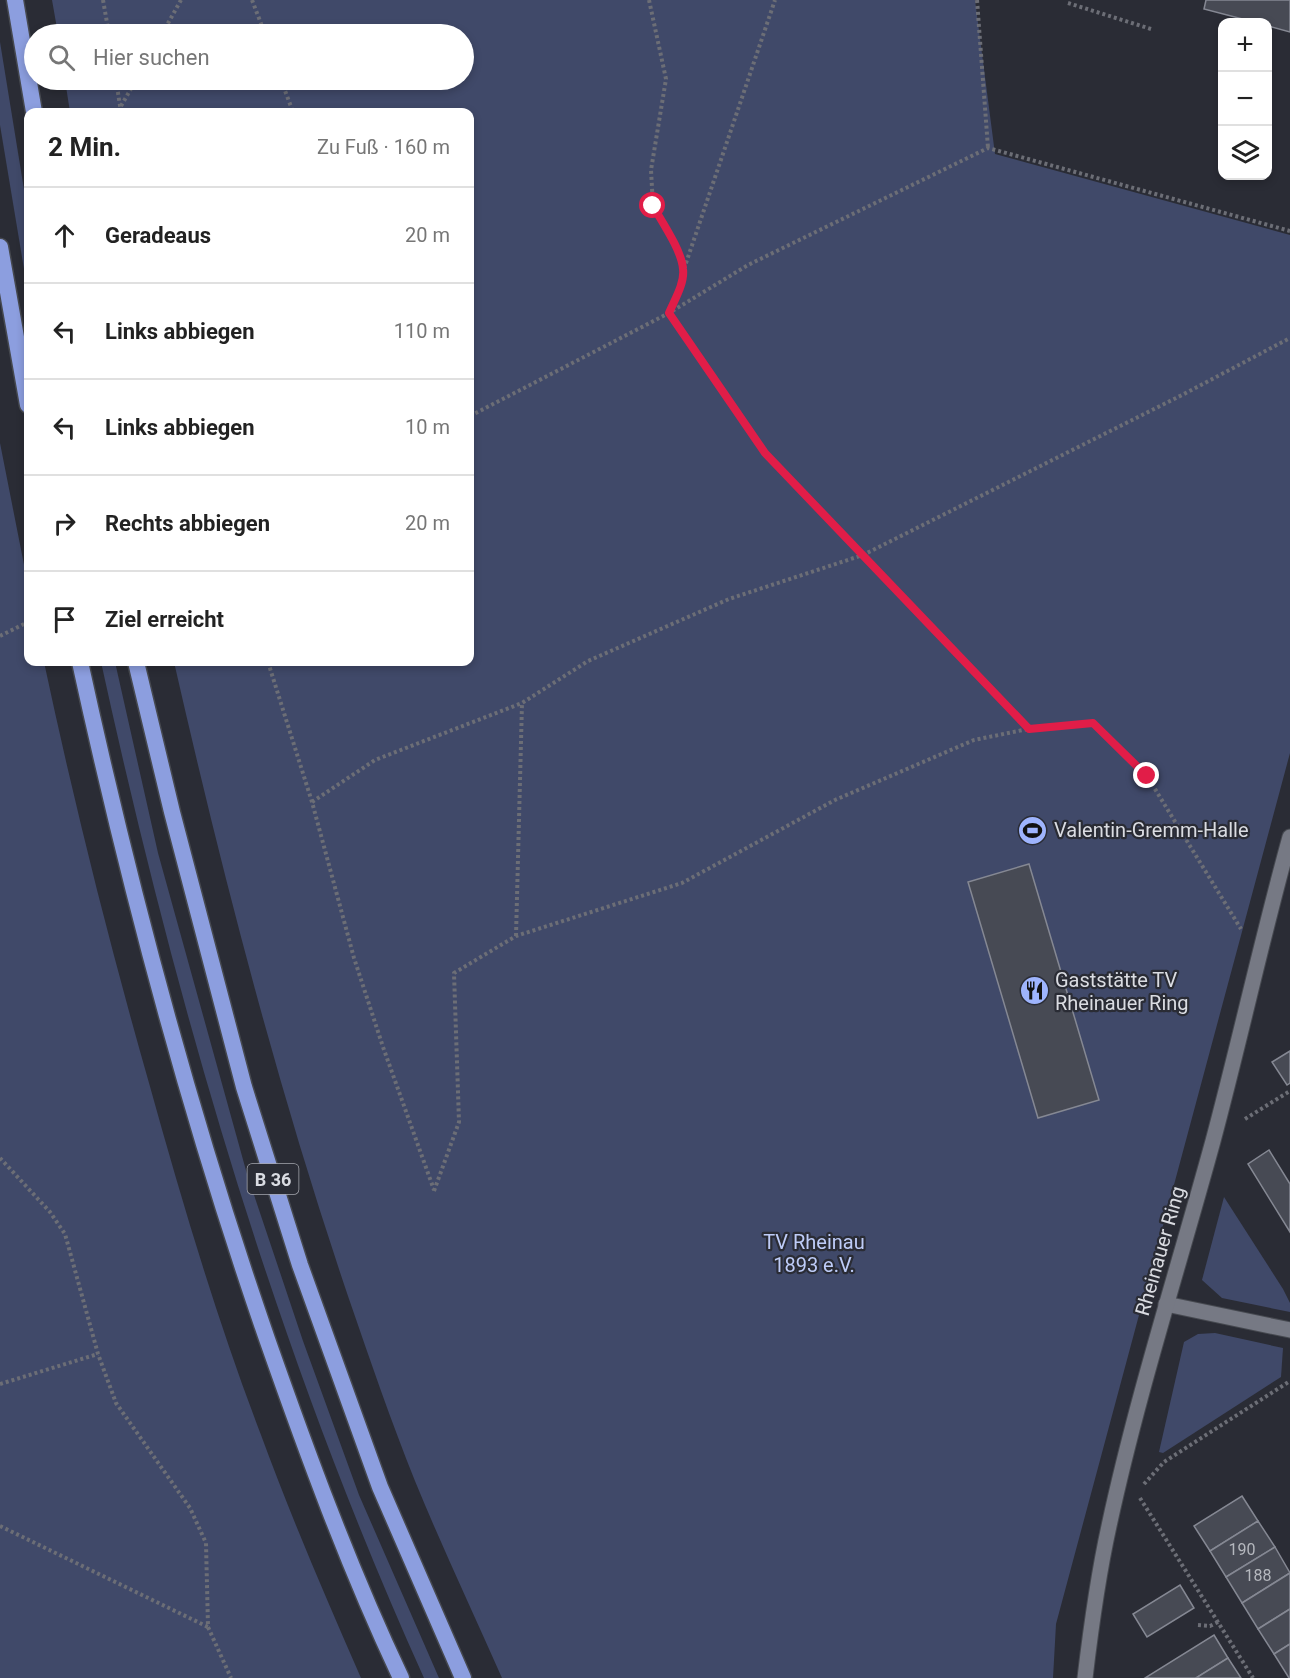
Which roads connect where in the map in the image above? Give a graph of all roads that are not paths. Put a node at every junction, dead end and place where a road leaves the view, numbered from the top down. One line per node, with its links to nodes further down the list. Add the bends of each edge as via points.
1 (15, 0): 2 (highway)
2 (24, 53)
3 (30, 90): 4 (highway)
4 (33, 108)
5 (0, 247): 6 (highway)
6 (24, 382)
7 (81, 666): 12 (highway, B 36, via 133,893 212,1173 287,1398)
8 (137, 666): 13 (highway, B 36, via 244,1087 300,1265 380,1488)
9 (1290, 837): 10 (street, Rheinauer Ring)
10 (1166, 1304): 11 (street); 14 (street, Rheinauer Ring, via 1118,1487 1096,1594)
11 (1290, 1330)
12 (401, 1678)
13 (463, 1678)
14 (1085, 1678)

